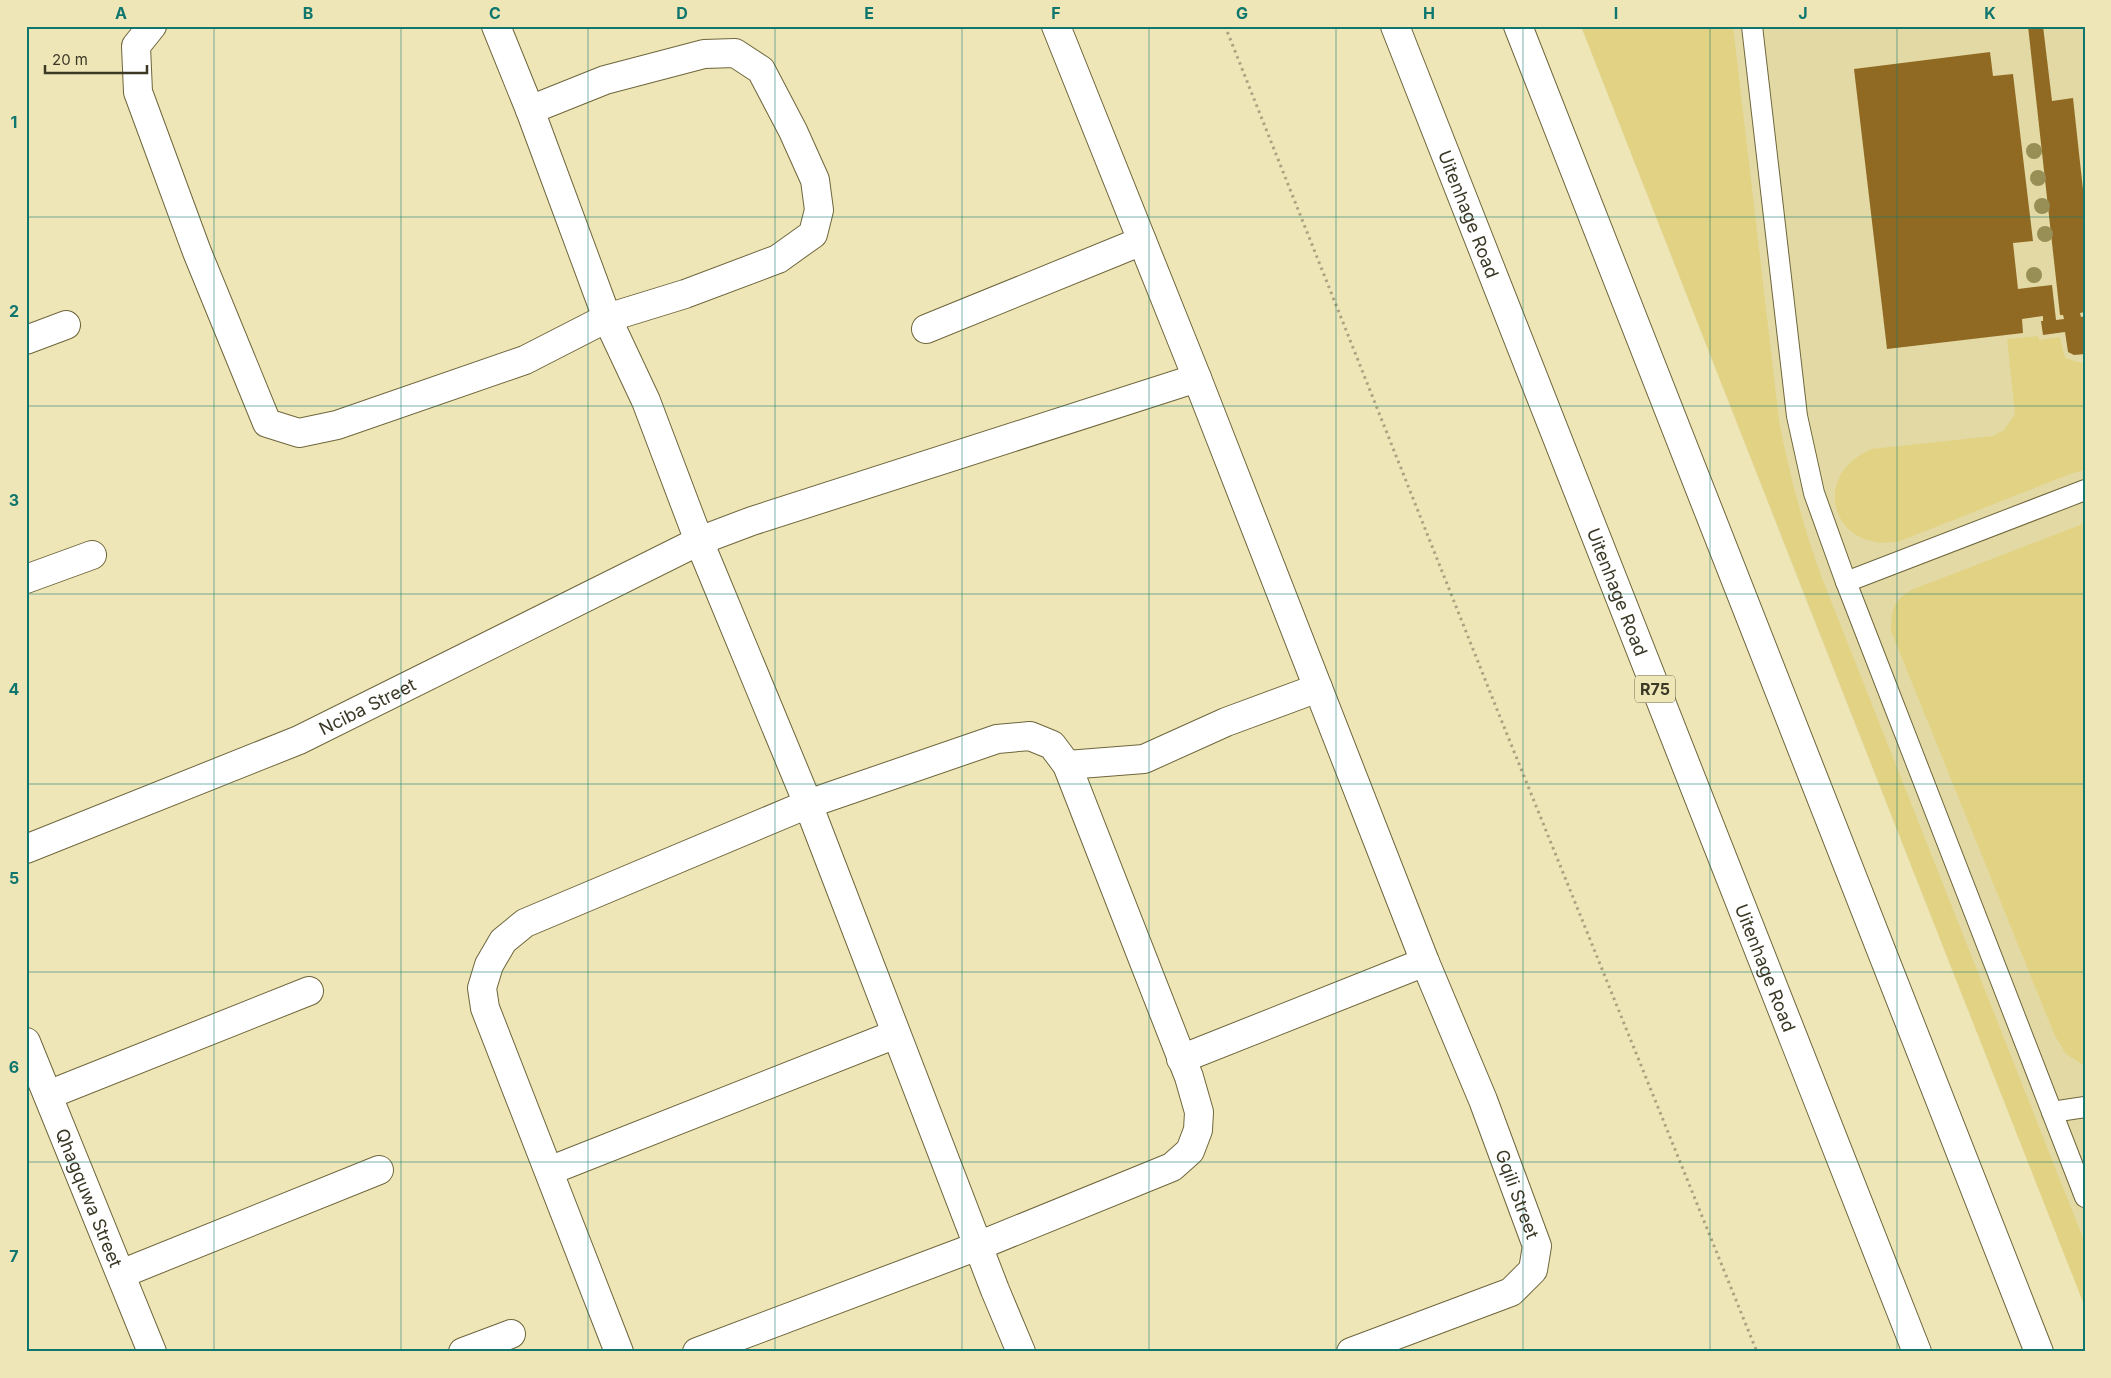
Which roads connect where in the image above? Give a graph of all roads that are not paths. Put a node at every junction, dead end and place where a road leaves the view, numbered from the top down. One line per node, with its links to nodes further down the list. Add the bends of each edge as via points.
1 (152, 26): 9 (street, via 136,46 138,92 197,252 267,423 298,433 337,425 525,360)
2 (496, 26): 7 (street)
3 (1056, 26): 8 (street, Gqili Street)
4 (1395, 26): 43 (street, Uitenhage Road / R75)
5 (1518, 26): 44 (street)
6 (1752, 26): 18 (lane, via 1797,416 1814,493)
7 (530, 110): 9 (street); 9 (street, via 605,80 704,54 736,53 761,70 814,180 819,210 813,234 778,259)
8 (1142, 241): 11 (street); 13 (street, Gqili Street)
9 (608, 318): 15 (street, via 646,401)
10 (66, 325): 12 (street)
11 (926, 329)
12 (26, 340)
13 (1197, 378): 15 (street, Nciba Street, via 752,520); 19 (street, Gqili Street)
14 (2085, 490): 18 (lane)
15 (699, 540): 21 (street); 22 (street, Nciba Street, via 298,740)
16 (92, 555): 17 (street)
17 (26, 579)
18 (1846, 582): 30 (lane)
19 (1318, 688): 20 (street, via 1226,722 1144,758); 23 (street, Gqili Street)
20 (1067, 765): 21 (street, via 1052,745 1030,736 997,739); 27 (street)
21 (808, 804): 25 (street); 32 (street, via 525,923 503,940 489,964 482,988 485,1008)
22 (26, 849)
23 (1425, 962): 27 (street); 42 (street, Gqili Street, via 1483,1100 1537,1246 1533,1270 1511,1292)
24 (308, 991): 28 (street)
25 (896, 1034): 32 (street); 34 (street)
26 (26, 1042): 28 (street, Qhagquwa Street)
27 (1181, 1059): 34 (street, via 1199,1112 1198,1130 1190,1151 1172,1166)
28 (48, 1095): 35 (street, Qhagquwa Street)
29 (2085, 1107): 30 (lane)
30 (2052, 1112): 33 (lane)
31 (379, 1170): 35 (street)
32 (549, 1171): 39 (street)
33 (2085, 1197)
34 (978, 1246): 40 (street); 41 (street)
35 (120, 1274): 37 (street, Qhagquwa Street)
36 (511, 1334): 38 (street)
37 (152, 1352)
38 (463, 1352)
39 (620, 1352)
40 (697, 1352)
41 (1021, 1352)
42 (1351, 1352)
43 (1917, 1352)
44 (2039, 1352)

